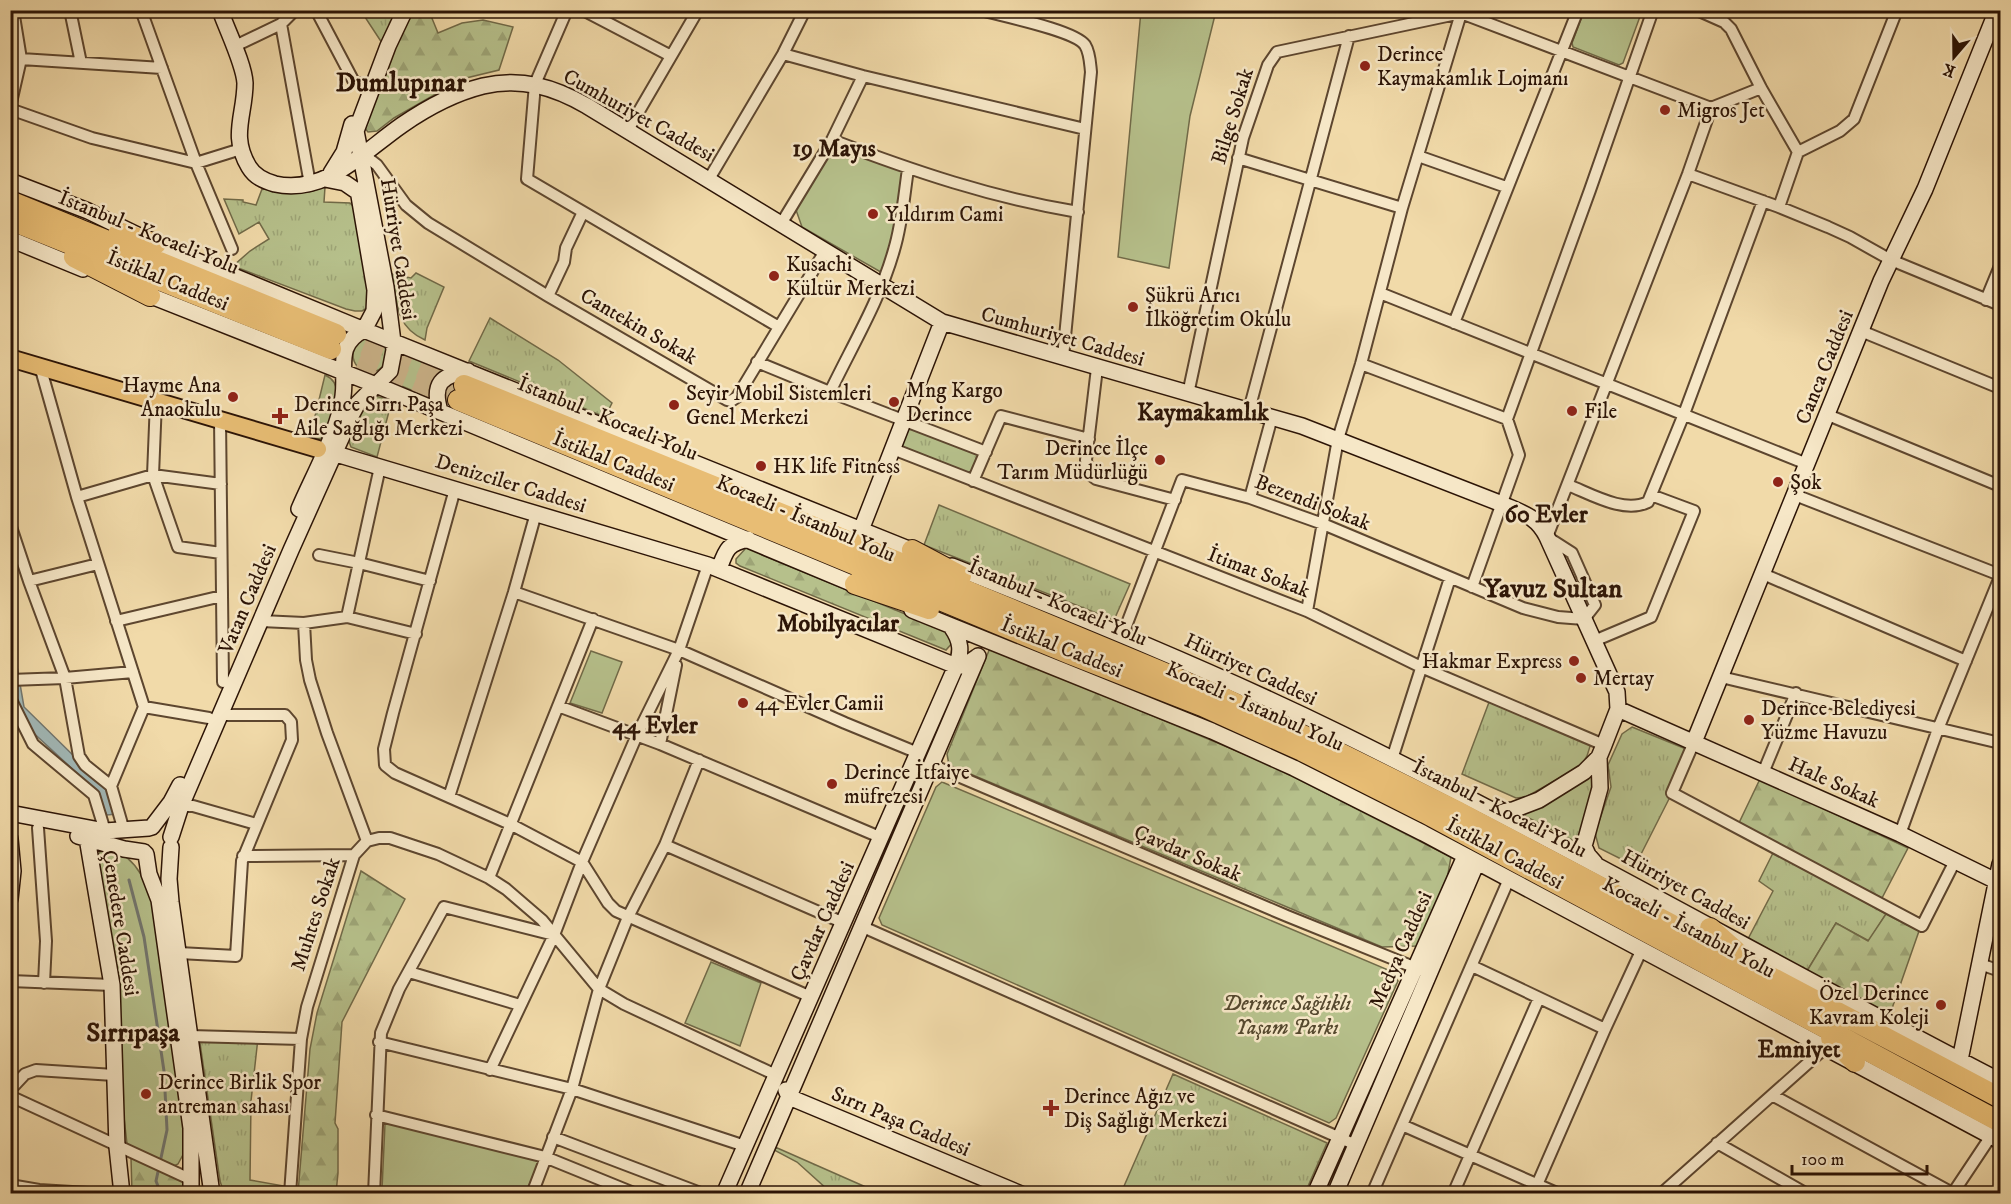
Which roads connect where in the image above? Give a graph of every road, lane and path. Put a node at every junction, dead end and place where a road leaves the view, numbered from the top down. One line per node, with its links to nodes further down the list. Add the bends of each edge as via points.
1 (13, 10): 26 (street)
2 (70, 10): 27 (street)
3 (141, 10): 28 (street)
4 (220, 10): 22 (main road)
5 (295, 10): 20 (street)
6 (316, 10): 33 (street, via 353,80)
7 (399, 10): 33 (main road)
8 (405, 10): 33 (main road)
9 (567, 10): 31 (street)
10 (583, 10): 25 (street)
11 (698, 10): 25 (street)
12 (805, 10): 24 (street)
13 (981, 10): 36 (street, via 1067,33 1084,44 1091,72)
14 (1578, 10): 23 (street)
15 (1653, 10): 30 (street)
16 (1697, 10): 32 (street, via 1728,25)
17 (1898, 10): 42 (street, via 1854,119)
18 (1997, 10): 70 (main road, Canca Caddesi, via 1930,179)
19 (1462, 12): 21 (street, Bilge Sokak); 23 (street); 43 (street)
20 (281, 24): 22 (street); 54 (street)
21 (1349, 36): 44 (street, Bilge Sokak, via 1285,49 1273,56 1256,94); 52 (street)
22 (233, 47): 41 (main road, via 245,83 238,130)
23 (1561, 51): 30 (street); 56 (street)
24 (783, 54): 29 (street); 51 (street)
25 (671, 56): 37 (street)
26 (21, 58): 27 (street); 34 (street)
27 (81, 63): 28 (street)
28 (162, 68): 46 (street)
29 (863, 76): 36 (street); 39 (street)
30 (1629, 76): 35 (street); 84 (street)
31 (535, 84): 37 (main road, Cumhuriyet Caddesi, via 569,96); 40 (main road, Cumhuriyet Caddesi, via 501,83 465,91 402,125); 61 (street, via 527,179)
32 (1761, 88): 35 (street); 42 (street)
33 (368, 89): 38 (main road)
34 (10, 108): 46 (street, via 92,138)
35 (1711, 108): 48 (street)
36 (1085, 129): 62 (street)
37 (628, 130): 51 (main road, Cumhuriyet Caddesi)
38 (354, 133): 40 (main road, via 366,143); 45 (main road, Hürriyet Caddesi); 50 (main road)
39 (832, 140): 47 (street); 64 (street)
40 (378, 145): 45 (main road)
41 (241, 149): 46 (street); 54 (main road, via 259,178 278,185)
42 (1798, 153): 59 (street)
43 (1418, 156): 56 (street); 60 (street)
44 (1238, 158): 52 (street); 97 (street, Bilge Sokak)
45 (362, 159): 49 (street, Cantekin Sokak); 50 (main road); 55 (main road, Hürriyet Caddesi)
46 (196, 163): 68 (street)
47 (908, 169): 62 (street, via 1010,199); 72 (street, via 898,236)
48 (1688, 174): 58 (street); 92 (street)
49 (386, 178): 55 (street, via 374,172 368,174); 75 (street, Cantekin Sokak, via 416,214)
50 (325, 179): 54 (main road); 55 (main road)
51 (709, 179): 64 (main road, Cumhuriyet Caddesi)
52 (1310, 179): 60 (street); 99 (street)
53 (10, 181): 67 (main road, via 88,211)
54 (310, 184)
55 (362, 185): 81 (main road, Hürriyet Caddesi, via 375,290 374,311); 83 (main road, Hürriyet Caddesi, via 386,287)
56 (1506, 187): 79 (street)
57 (10, 199): 63 (highway, İstanbul - Kocaeli Yolu, via 334,341); 67 (highway)
58 (1763, 201): 59 (street); 101 (street)
59 (1779, 207): 70 (street, via 1850,237)
60 (1402, 208): 73 (street)
61 (583, 212): 75 (street); 80 (street)
62 (1078, 212): 85 (street)
63 (10, 220)
64 (781, 224): 69 (main road, Cumhuriyet Caddesi)
65 (10, 225): 74 (highway)
66 (10, 239): 74 (main road, İstiklal Caddesi)
67 (156, 244): 81 (main road)
68 (232, 249)
69 (825, 251): 72 (main road, Cumhuriyet Caddesi); 80 (street, Cantekin Sokak)
70 (1891, 260): 76 (street); 82 (main road, Canca Caddesi)
71 (2001, 266): 76 (street)
72 (882, 286): 78 (main road, Cumhuriyet Caddesi); 96 (street)
73 (1380, 293): 79 (street); 88 (street)
74 (150, 296): 91 (main road, İstiklal Caddesi)
75 (548, 296): 87 (street, Cantekin Sokak, via 727,400 737,398)
76 (1986, 300): 77 (street)
77 (2001, 305)
78 (942, 322): 85 (main road, Cumhuriyet Caddesi); 106 (main road)
79 (1454, 323): 84 (street)
80 (779, 327): 87 (street, Cantekin Sokak)
81 (364, 330): 83 (main road); 91 (main road, Vatan Caddesi, via 355,334 345,347)
82 (1861, 331): 95 (street); 102 (main road, Canca Caddesi)
83 (392, 340): 93 (main road, Vatan Caddesi, via 390,370); 94 (main road, Hürriyet Caddesi)
84 (1531, 353): 92 (street); 105 (street)
85 (1064, 357): 90 (main road, Cumhuriyet Caddesi)
86 (10, 358): 89 (main road, Denizciler Caddesi)
87 (758, 362): 96 (street)
88 (1361, 364): 105 (street); 108 (street)
89 (40, 366): 98 (main road, Denizciler Caddesi); 122 (street)
90 (1097, 368): 97 (main road, Cumhuriyet Caddesi); 107 (street)
91 (344, 373): 93 (main road); 110 (main road, Vatan Caddesi, via 341,406)
92 (1607, 383): 101 (street); 117 (street)
93 (376, 385): 100 (main road, İstiklal Caddesi); 110 (main road, Vatan Caddesi)
94 (463, 385): 100 (main road, via 448,375 440,383); 130 (main road, Hürriyet Caddesi); 156 (highway, İstanbul - Kocaeli Yolu); 164 (highway, Kocaeli - İstanbul Yolu)
95 (2001, 388)
96 (830, 392): 106 (street)
97 (1188, 394): 99 (main road, Cumhuriyet Caddesi)
98 (156, 401): 104 (main road, Denizciler Caddesi); 114 (street)
99 (1249, 410): 103 (main road, Cumhuriyet Caddesi)
100 (440, 411): 129 (main road, İstiklal Caddesi)
101 (1684, 414): 112 (street); 120 (street)
102 (1828, 415): 112 (main road, Canca Caddesi); 118 (street)
103 (1272, 417): 108 (main road, Cumhuriyet Caddesi); 123 (street)
104 (220, 419): 110 (main road, Denizciler Caddesi); 116 (street)
105 (1507, 419): 125 (street, via 1519,455)
106 (904, 420): 109 (main road); 111 (street)
107 (1089, 439): 111 (street, via 1001,416); 124 (street, via 1086,470 1091,477)
108 (1338, 439): 125 (main road, Cumhuriyet Caddesi); 128 (street)
109 (893, 449): 115 (street, İtimat Sokak); 130 (main road)
110 (326, 451): 113 (main road, Denizciler Caddesi); 155 (main road, Vatan Caddesi); 173 (main road, Vatan Caddesi)
111 (986, 452): 115 (street)
112 (1807, 464): 121 (main road, Canca Caddesi)
113 (380, 468): 119 (main road, Denizciler Caddesi); 138 (street)
114 (153, 475): 116 (street); 122 (street); 136 (street, via 178,547)
115 (973, 481): 135 (street, İtimat Sokak)
116 (221, 484): 136 (street)
117 (1568, 485): 120 (street, via 1623,506 1644,505); 131 (street)
118 (2001, 486)
119 (454, 489): 126 (main road, Denizciler Caddesi); 144 (street)
120 (1651, 495): 162 (street, via 1694,511 1652,617)
121 (1795, 495): 141 (main road, Canca Caddesi); 142 (street)
122 (77, 498): 139 (street)
123 (1250, 498): 124 (street, Bezendi Sokak, via 1182,480); 128 (street, Bezendi Sokak)
124 (1175, 500): 135 (street, Bezendi Sokak)
125 (1502, 504): 131 (main road, Cumhuriyet Caddesi, via 1539,522); 147 (street)
126 (536, 513): 140 (main road, Denizciler Caddesi); 148 (street)
127 (10, 524): 145 (street)
128 (1323, 524): 143 (street, Bezendi Sokak); 150 (street)
129 (720, 527): 132 (main road, İstiklal Caddesi); 133 (main road)
130 (861, 530): 134 (main road, Hürriyet Caddesi)
131 (1548, 537): 153 (main road, Cumhuriyet Caddesi)
132 (748, 539): 133 (main road); 146 (main road, İstiklal Caddesi)
133 (726, 550): 140 (main road)
134 (912, 550): 156 (highway); 160 (main road, Hürriyet Caddesi)
135 (1155, 552): 150 (street, İtimat Sokak); 160 (street, Bezendi Sokak)
136 (221, 553): 149 (street)
137 (319, 555): 138 (street)
138 (359, 562): 144 (street); 151 (street)
139 (98, 564): 145 (street); 154 (street)
140 (714, 567): 163 (street); 167 (main road, Denizciler Caddesi)
141 (1762, 574): 166 (street); 170 (main road, Canca Caddesi)
142 (2001, 576): 166 (street)
143 (1450, 578): 147 (street, Bezendi Sokak); 168 (street)
144 (430, 581): 159 (street)
145 (29, 582): 171 (street)
146 (855, 584): 158 (main road, İstiklal Caddesi); 164 (highway)
147 (1472, 587): 153 (street, Bezendi Sokak, via 1534,612)
148 (514, 592): 152 (street); 193 (street)
149 (222, 596): 154 (street); 173 (street)
150 (1307, 611): 168 (street, İtimat Sokak)
151 (346, 617): 157 (street); 159 (street)
152 (593, 619): 163 (street); 177 (street)
153 (1584, 619): 162 (main road, Cumhuriyet Caddesi)
154 (116, 621): 169 (street)
155 (261, 621): 157 (street); 180 (main road, Vatan Caddesi)
156 (1042, 621): 233 (highway, İstanbul - Kocaeli Yolu, via 1324,745)
157 (304, 623): 208 (street, Muhtes Sokak, via 310,680)
158 (952, 628): 161 (main road, İstiklal Caddesi); 167 (main road, Çavdar Caddesi, via 960,649)
159 (416, 634): 193 (street, via 383,758 387,769)
160 (1123, 634): 188 (main road, Hürriyet Caddesi)
161 (988, 640): 165 (main road, Çavdar Caddesi); 167 (main road, Çavdar Caddesi, via 973,643); 214 (main road, İstiklal Caddesi, via 1259,752)
162 (1594, 641): 179 (main road, Cumhuriyet Caddesi, via 1617,692)
163 (679, 650): 182 (street); 185 (street); 187 (street)
164 (1070, 654): 243 (highway, Kocaeli - İstanbul Yolu, via 1237,721 1331,765)
165 (977, 657): 167 (main road, via 963,666); 176 (main road, Çavdar Caddesi)
166 (1966, 661): 181 (street)
167 (957, 662): 176 (main road, Çavdar Caddesi); 187 (main road, Çavdar Caddesi)
168 (1421, 667): 186 (street, İtimat Sokak); 188 (street)
169 (133, 672): 171 (street); 178 (street)
170 (1722, 677): 174 (street); 183 (main road, Canca Caddesi)
171 (64, 678): 172 (street); 192 (street, via 79,756)
172 (14, 680)
173 (224, 682): 180 (main road, Vatan Caddesi)
174 (1796, 693): 181 (street); 191 (street)
175 (10, 698): 202 (street, via 33,744 94,795)
176 (960, 698): 190 (main road, Çavdar Caddesi)
177 (558, 706): 182 (street); 199 (street)
178 (144, 708): 180 (street); 192 (street)
179 (1618, 709): 183 (main road, Hale Sokak); 186 (main road)
180 (215, 716): 194 (main road, Vatan Caddesi); 198 (street, via 285,715 291,722 291,745); 201 (main road, Vatan Caddesi, via 175,796)
181 (1938, 729): 184 (street); 205 (street)
182 (637, 735): 185 (street); 216 (street)
183 (1694, 742): 191 (main road, Hale Sokak); 215 (street, via 1672,793 1922,926)
184 (2001, 743)
185 (660, 744): 189 (street)
186 (1602, 751): 195 (main road, via 1584,772 1539,800 1513,810); 218 (main road, via 1600,788 1584,846)
187 (918, 753): 206 (main road, Çavdar Caddesi)
188 (1392, 759): 195 (main road, Hürriyet Caddesi)
189 (699, 760): 206 (street); 210 (street)
190 (932, 765): 225 (main road, Çavdar Caddesi); 232 (street, Çavdar Sokak)
191 (1762, 773): 205 (main road, Hale Sokak)
192 (111, 786): 203 (street)
193 (449, 797): 199 (street)
194 (181, 806): 198 (street); 209 (main road, Vatan Caddesi)
195 (1496, 811): 218 (main road, Hürriyet Caddesi)
196 (10, 813): 204 (main road)
197 (10, 824): 200 (main road)
198 (256, 824): 213 (street)
199 (510, 825): 216 (street); 219 (street)
200 (38, 828): 204 (main road); 237 (street, via 46,940)
201 (151, 828): 203 (main road); 209 (main road, via 165,830); 211 (main road, Vatan Caddesi, via 141,839)
202 (105, 831): 203 (main road); 204 (main road)
203 (124, 831)
204 (87, 833): 211 (main road, via 124,849); 238 (main road, Çenedere Caddesi)
205 (1900, 834): 215 (main road, Hale Sokak)
206 (882, 838): 224 (main road, Çavdar Caddesi)
207 (10, 839): 222 (main road)
208 (367, 841): 212 (street, Muhtes Sokak); 219 (street, via 402,841)
209 (171, 842): 211 (main road, via 165,855 150,857); 229 (main road, Vatan Caddesi, via 170,888)
210 (665, 845): 223 (street); 224 (street)
211 (145, 853): 275 (main road, Vatan Caddesi, via 159,900 182,1059 191,1128)
212 (354, 855): 213 (street); 246 (street, Muhtes Sokak, via 312,988)
213 (243, 856): 229 (street, via 236,956)
214 (1471, 859): 220 (main road, İstiklal Caddesi); 232 (main road, Medya Caddesi)
215 (1955, 861): 221 (main road, Hale Sokak)
216 (582, 862): 223 (street, via 608,903); 227 (street)
217 (2001, 864): 221 (main road)
218 (1598, 865): 226 (main road, Hürriyet Caddesi)
219 (489, 878): 227 (street, via 528,906)
220 (1509, 879): 228 (main road, İstiklal Caddesi); 231 (street)
221 (1998, 882): 230 (main road)
222 (10, 899)
223 (628, 917): 239 (street); 240 (street)
224 (844, 922): 240 (main road, Çavdar Caddesi)
225 (863, 927): 260 (main road, Çavdar Caddesi); 266 (street)
226 (1710, 928): 233 (highway); 250 (main road, Hürriyet Caddesi)
227 (554, 935): 235 (street, via 444,907); 239 (street); 242 (street)
228 (1642, 949): 244 (street); 248 (main road, İstiklal Caddesi)
229 (179, 953): 245 (main road, Vatan Caddesi)
230 (1980, 964): 234 (street); 250 (main road)
231 (1472, 966): 241 (street); 263 (street)
232 (1422, 970): 266 (main road, Medya Caddesi); 268 (main road, Medya Caddesi)
233 (1758, 971): 250 (highway, İstanbul - Kocaeli Yolu)
234 (2001, 971)
235 (409, 972): 242 (street); 247 (street, via 392,1004)
236 (10, 981): 237 (street)
237 (44, 983): 238 (street)
238 (112, 985): 252 (main road, Çenedere Caddesi)
239 (599, 989): 253 (street); 255 (street)
240 (811, 997): 253 (main road, Çavdar Caddesi)
241 (1539, 998): 244 (street); 271 (street)
242 (520, 1005): 251 (street)
243 (1814, 1021): 249 (highway); 264 (highway, Kocaeli - İstanbul Yolu)
244 (1605, 1029): 276 (street)
245 (190, 1036): 246 (street); 280 (main road, Vatan Caddesi)
246 (301, 1039): 281 (street, Muhtes Sokak)
247 (379, 1042): 251 (street); 262 (street)
248 (1826, 1047): 249 (main road, İstiklal Caddesi); 258 (street)
249 (1855, 1062): 264 (main road, İstiklal Caddesi)
250 (1958, 1067): 254 (main road, Hürriyet Caddesi); 257 (highway); 261 (highway, İstanbul - Kocaeli Yolu)
251 (490, 1070): 255 (street)
252 (114, 1075): 256 (street, via 36,1070 25,1074); 269 (main road, Çenedere Caddesi)
253 (776, 1075): 260 (main road); 270 (main road, Çavdar Caddesi)
254 (2001, 1080)
255 (572, 1089): 265 (street); 270 (street)
256 (10, 1090)
257 (2001, 1090)
258 (1772, 1095): 267 (street); 277 (street)
259 (10, 1096): 269 (street)
260 (789, 1097): 273 (main road, Çavdar Caddesi); 288 (main road, Sırrı Paşa Caddesi)
261 (2001, 1098)
262 (376, 1115): 272 (street); 282 (street)
263 (1402, 1125): 271 (street); 291 (street)
264 (1997, 1132): 277 (street)
265 (553, 1137): 272 (street); 285 (street)
266 (1340, 1138): 268 (street); 289 (main road, Medya Caddesi)
267 (1718, 1143): 294 (street); 295 (street)
268 (1356, 1145): 290 (main road, Medya Caddesi)
269 (117, 1147): 275 (street, via 171,1171); 279 (main road, Çenedere Caddesi)
270 (743, 1151): 273 (street); 286 (main road, Çavdar Caddesi)
271 (1470, 1154): 276 (street); 292 (street)
272 (545, 1157): 283 (street); 284 (street)
273 (758, 1168): 287 (main road, Çavdar Caddesi)
274 (10, 1185): 278 (street)
275 (191, 1187)
276 (1535, 1188): 293 (street)
277 (1953, 1193)
278 (105, 1194)
279 (122, 1194)
280 (213, 1194)
281 (290, 1194)
282 (374, 1194)
283 (532, 1194)
284 (636, 1194)
285 (703, 1194)
286 (724, 1194)
287 (747, 1194)
288 (1021, 1194)
289 (1316, 1194)
290 (1335, 1194)
291 (1372, 1194)
292 (1453, 1194)
293 (1559, 1194)
294 (1661, 1194)
295 (1807, 1194)

